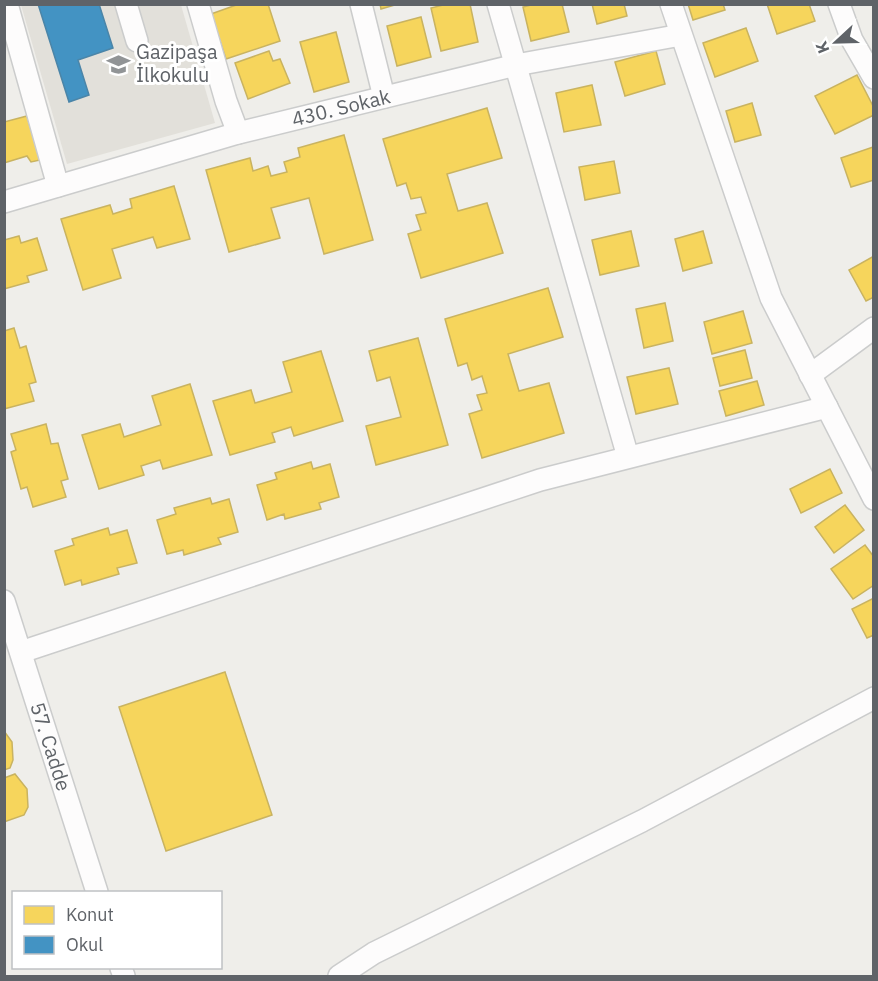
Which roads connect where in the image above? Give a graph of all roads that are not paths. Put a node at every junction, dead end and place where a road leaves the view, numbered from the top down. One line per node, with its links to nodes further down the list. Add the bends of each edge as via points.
1 (7, 4): 14 (street)
2 (126, 4): 9 (street)
3 (198, 4): 13 (street)
4 (361, 4): 12 (street)
5 (498, 4): 10 (street)
6 (671, 4): 8 (street)
7 (839, 4): 11 (street, via 852,40)
8 (681, 35): 10 (street, 430. Sokak); 17 (street, via 771,298)
9 (137, 41)
10 (516, 65): 12 (street, 430. Sokak); 19 (street)
11 (873, 78)
12 (384, 97): 13 (street, 430. Sokak)
13 (238, 133): 14 (street, 430. Sokak)
14 (58, 186): 15 (street, 430. Sokak)
15 (4, 202)
16 (873, 328): 17 (street)
17 (810, 375): 18 (street)
18 (827, 407): 19 (street); 20 (street)
19 (628, 457): 22 (street, via 540,480)
20 (873, 499)
21 (4, 601): 22 (street, 57. Cadde)
22 (21, 652): 24 (street, 57. Cadde)
23 (873, 698): 25 (street, via 642,821 374,953)
24 (97, 891)
25 (339, 976)

